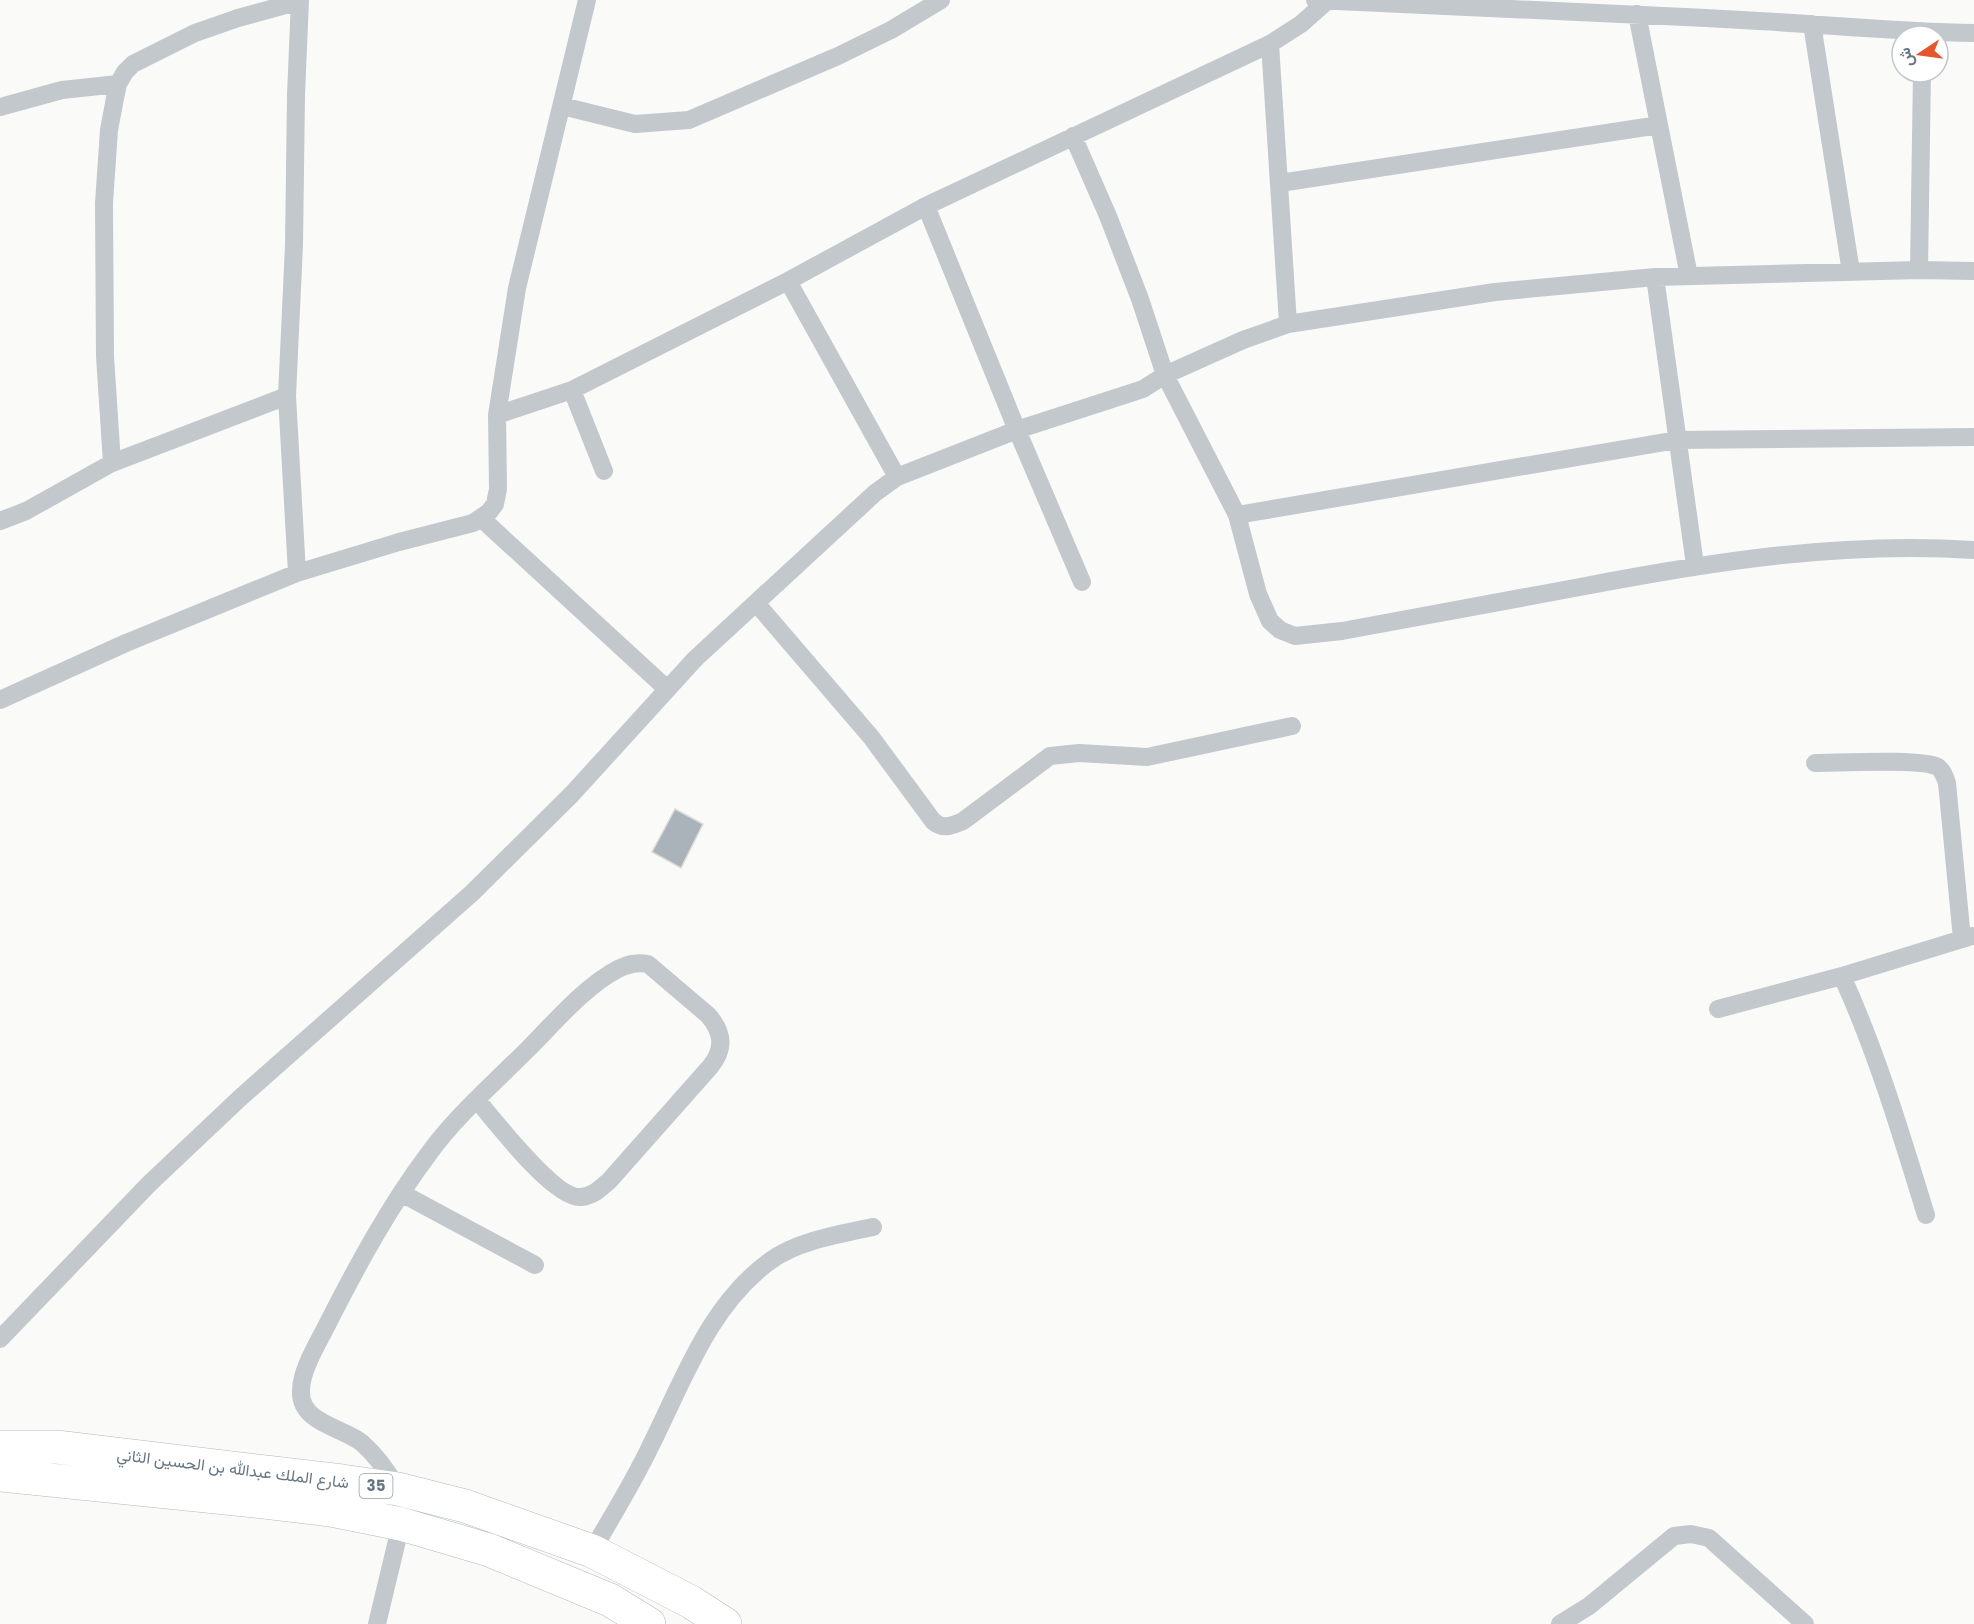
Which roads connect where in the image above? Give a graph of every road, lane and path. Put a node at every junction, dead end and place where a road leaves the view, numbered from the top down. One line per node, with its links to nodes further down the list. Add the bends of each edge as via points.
1 (587, 0): 14 (street)
2 (941, 0): 14 (street, via 838,56 689,120 635,124)
3 (1313, 0): 5 (street)
4 (300, 1): 12 (street, via 195,33 133,64); 29 (street)
5 (1327, 1): 6 (street); 11 (street)
6 (1637, 14): 7 (street); 16 (street)
7 (1812, 24): 8 (street); 22 (street)
8 (1890, 31)
9 (1950, 33): 10 (street)
10 (1974, 33)
11 (1270, 44): 17 (street); 18 (street)
12 (118, 84): 15 (street, via 62,90); 34 (street, via 109,130 104,203 105,356)
13 (1922, 84): 20 (street)
14 (562, 106): 30 (street, via 517,288)
15 (0, 107)
16 (1659, 124): 18 (street); 23 (street)
17 (1073, 136): 19 (street); 27 (street, via 1124,257)
18 (1280, 183): 26 (street)
19 (926, 206): 25 (street); 31 (street)
20 (1919, 270): 21 (street); 22 (street)
21 (1974, 271)
22 (1851, 272): 23 (street)
23 (1689, 276): 24 (street)
24 (1655, 277): 26 (street, via 1495,292); 33 (street)
25 (788, 281): 28 (street); 36 (street)
26 (1288, 324): 27 (street)
27 (1166, 375): 31 (street, via 1143,389); 37 (street)
28 (572, 390): 30 (street); 35 (street)
29 (287, 396): 34 (street); 42 (street)
30 (498, 415): 38 (street, via 498,489 495,504)
31 (1017, 430): 36 (street); 43 (street)
32 (1974, 437): 33 (street)
33 (1677, 440): 37 (street); 41 (street)
34 (112, 464): 39 (street, via 26,511)
35 (604, 471)
36 (897, 477): 44 (street, via 858,508)
37 (1237, 515): 41 (street, via 1258,594 1270,621 1295,636 1354,629)
38 (482, 519): 42 (street); 45 (street)
39 (0, 520)
40 (1974, 550): 41 (street, via 1882,548 1806,552)
41 (1695, 565)
42 (297, 573): 46 (street)
43 (1082, 582)
44 (757, 604): 45 (street); 47 (street, via 871,737 939,827 963,820 1050,756 1078,753 1147,758)
45 (667, 689): 57 (street, via 572,794 488,876 240,1098 112,1221)
46 (0, 700)
47 (1292, 726)
48 (1815, 763): 49 (street, via 1917,762 1942,771 1947,783)
49 (1968, 938): 50 (street)
50 (1842, 976): 51 (street); 54 (street, via 1889,1095)
51 (1718, 1010)
52 (477, 1100): 52 (street, via 540,1172 570,1196 581,1197 596,1193 609,1181 710,1067 721,1048 721,1038 708,1015 648,964 638,962 616,970 588,991); 53 (street, via 431,1150)
53 (401, 1193): 56 (street); 60 (street, via 321,1336 300,1390 308,1413 359,1441 383,1465)
54 (1926, 1215)
55 (873, 1227): 62 (street, via 814,1240 771,1260 743,1283 704,1337 649,1450)
56 (536, 1265)
57 (0, 1339)
58 (0, 1447): 60 (highway, شارع الملك عبدالله بن الحسين الثاني / 35, via 67,1448)
59 (0, 1475): 61 (highway, شارع الملك عبدالله بن الحسين الثاني / 35, via 331,1510)
60 (398, 1489): 62 (highway, شارع الملك عبدالله بن الحسين الثاني / 35, via 465,1506)
61 (400, 1524): 63 (street); 64 (highway, شارع الملك عبدالله بن الحسين الثاني / 35, via 489,1550 610,1600)
62 (592, 1551): 65 (highway, شارع الملك عبدالله بن الحسين الثاني / 35)
63 (377, 1624)
64 (649, 1624)
65 (725, 1624)
66 (1560, 1624): 67 (street, via 1589,1606 1674,1536 1691,1534 1709,1538)
67 (1805, 1624)

